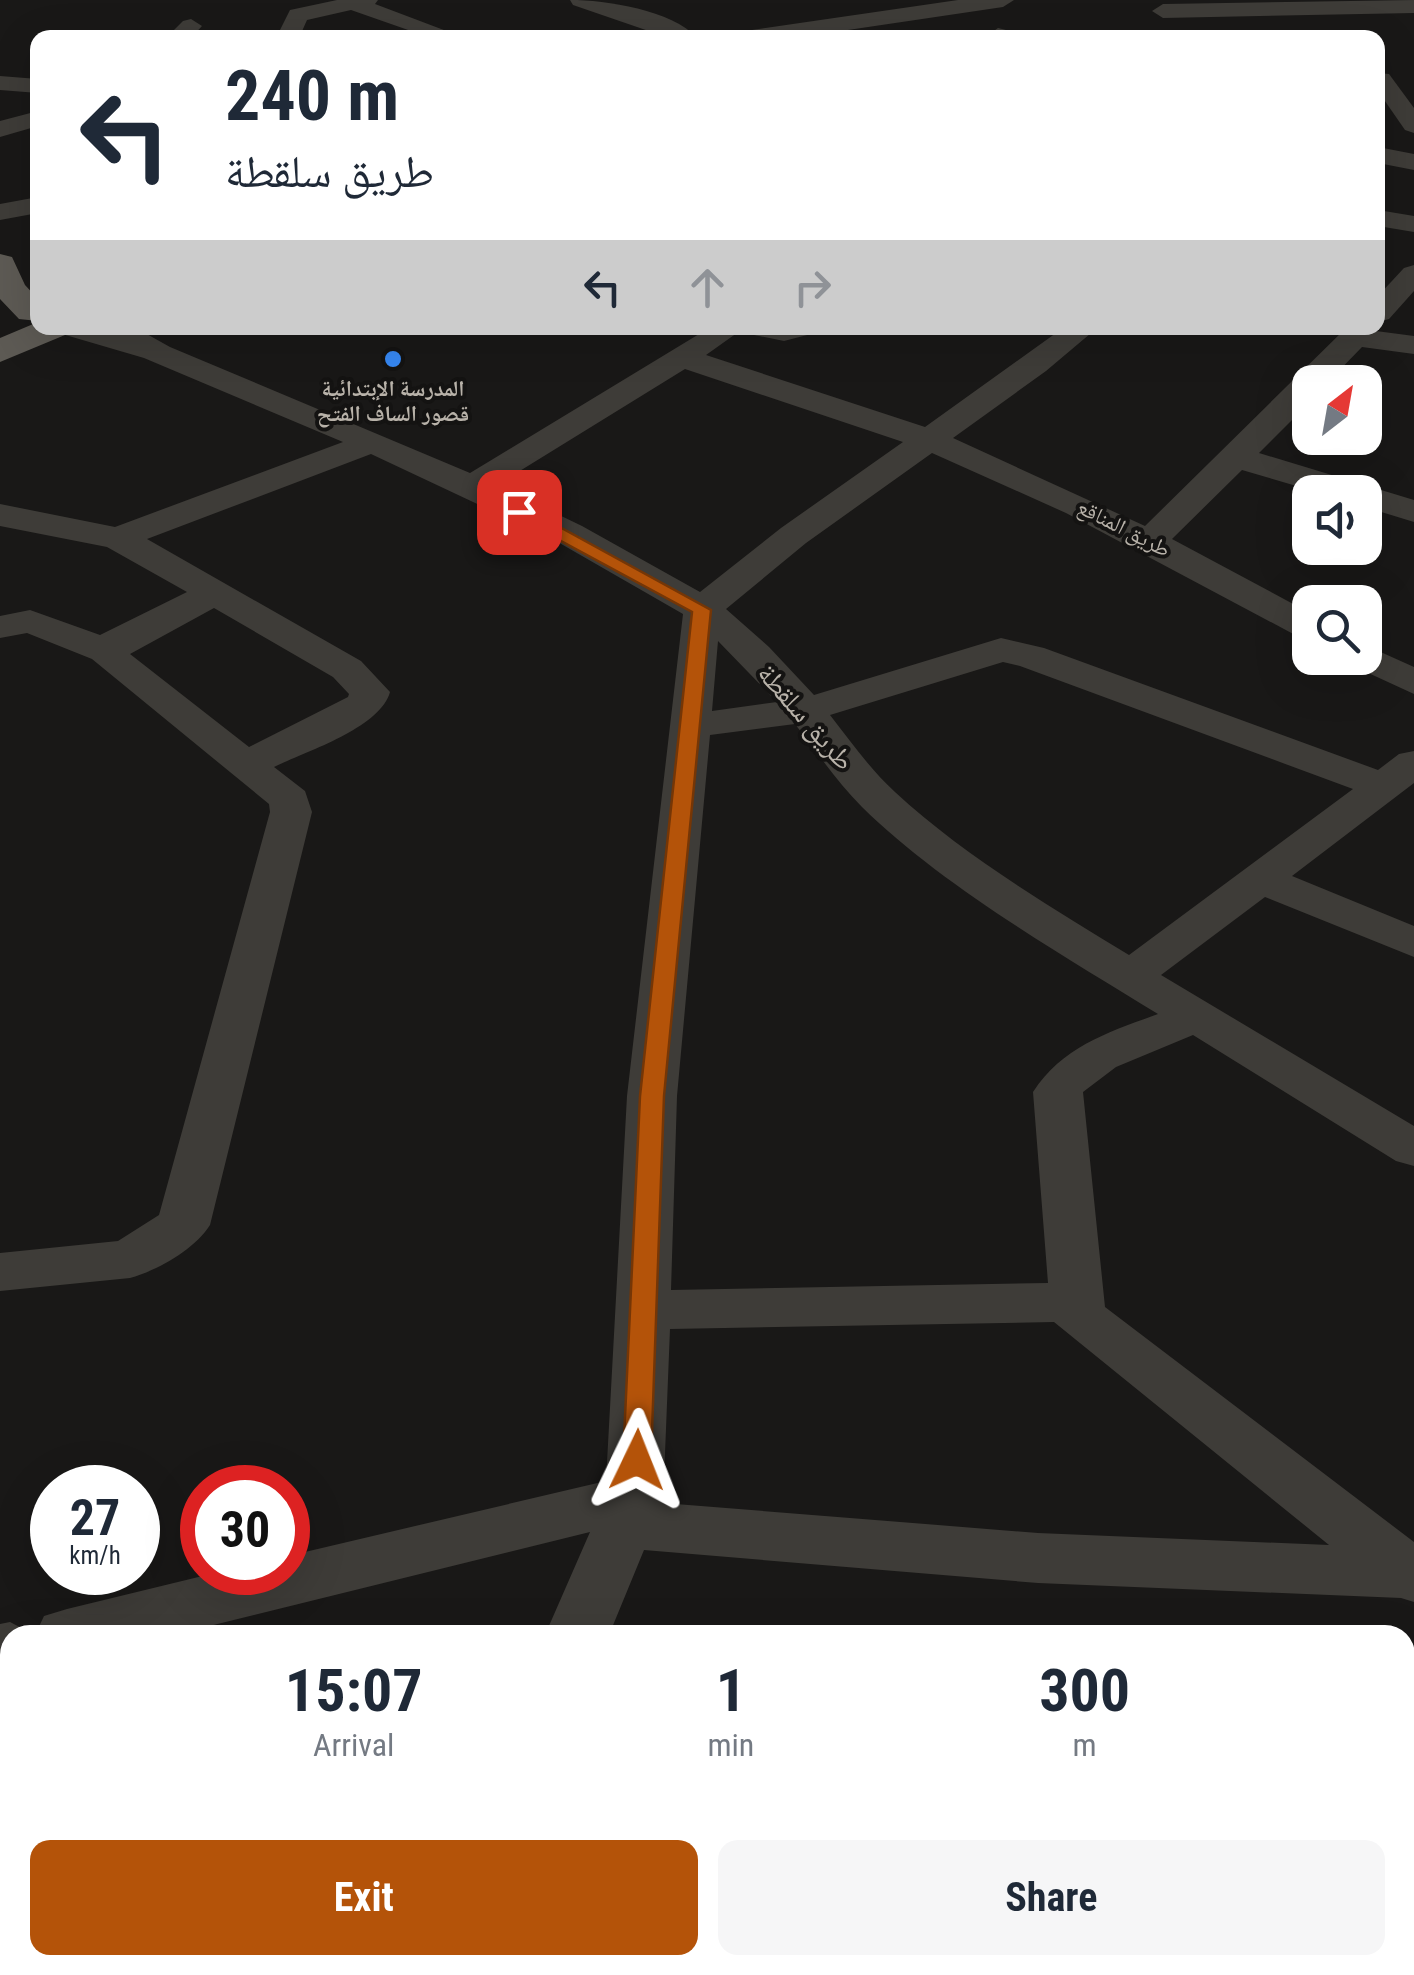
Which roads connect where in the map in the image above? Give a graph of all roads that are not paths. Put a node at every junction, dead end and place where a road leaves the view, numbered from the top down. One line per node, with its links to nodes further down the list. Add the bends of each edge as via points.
1 (581, 0): 6 (street)
2 (1003, 0): 12 (street)
3 (359, 1): 7 (street, via 298,15); 8 (street)
4 (1413, 3): 5 (street)
5 (1165, 6): 13 (street)
6 (638, 17): 9 (street); 10 (street); 11 (street)
7 (291, 30)
8 (433, 30)
9 (597, 30)
10 (668, 30)
11 (684, 30)
12 (801, 30)
13 (1154, 30)
14 (1414, 78): 15 (street)
15 (1385, 79)
16 (0, 83): 17 (street)
17 (30, 85)
18 (1385, 87): 20 (street)
19 (30, 120): 21 (street)
20 (1414, 125)
21 (0, 129)
22 (1385, 157): 23 (street)
23 (1414, 162)
24 (30, 206): 25 (street)
25 (0, 212)
26 (1385, 219): 27 (street)
27 (1414, 224)
28 (1385, 261): 30 (street)
29 (0, 262): 33 (main road, via 9,288)
30 (1414, 266)
31 (1414, 274): 32 (street)
32 (1385, 305)
33 (30, 312)
34 (30, 316): 42 (main road)
35 (92, 335): 43 (street, طريق سلقطة)
36 (127, 335): 43 (street, طريق سلقطة)
37 (718, 335): 44 (street)
38 (1073, 335): 47 (street)
39 (1355, 335): 45 (street)
40 (1371, 335): 41 (street)
41 (1414, 345)
42 (0, 350)
43 (159, 354): 48 (street, طريق سلقطة)
44 (680, 358): 47 (street, طريق المناقع); 51 (street)
45 (1327, 365)
46 (1292, 401): 49 (street)
47 (932, 441): 56 (street, طريق المناقع); 58 (street, via 745,572)
48 (370, 443): 51 (street, طريق سلقطة); 55 (street)
49 (1236, 458): 50 (street); 56 (street)
50 (1294, 475)
51 (469, 488): 58 (street, طريق سلقطة)
52 (1382, 501): 53 (street)
53 (1414, 511)
54 (0, 515): 55 (street)
55 (118, 538): 57 (street)
56 (1150, 541): 59 (street, طريق المناقع)
57 (215, 593): 61 (street, via 112,644); 66 (street, via 347,670 370,692 357,711)
58 (702, 610): 64 (street, طريق سلقطة); 65 (street)
59 (1292, 618)
60 (0, 626): 61 (street, via 30,621)
61 (108, 652): 66 (street)
62 (1382, 666): 63 (street)
63 (1414, 682)
64 (805, 710): 65 (street); 67 (street, via 1001,650); 70 (street, طريق سلقطة, via 890,810 990,888)
65 (690, 726): 75 (street, via 652,1096)
66 (245, 764): 73 (street, via 290,800 292,812 183,1225 130,1258)
67 (1399, 774): 68 (street)
68 (1260, 879): 69 (street); 70 (street)
69 (1414, 942)
70 (1130, 977): 71 (street, طريق سلقطة)
71 (1198, 1016): 72 (street, طريق سلقطة); 74 (street, via 1083,1064 1063,1079 1058,1092)
72 (1414, 1148)
73 (0, 1272)
74 (1077, 1302): 75 (street); 77 (street, via 1078,1315)
75 (643, 1310): 76 (street)
76 (630, 1510): 77 (street, via 1038,1558); 78 (street); 79 (street)
77 (1412, 1575)
78 (111, 1625)
79 (581, 1625)

